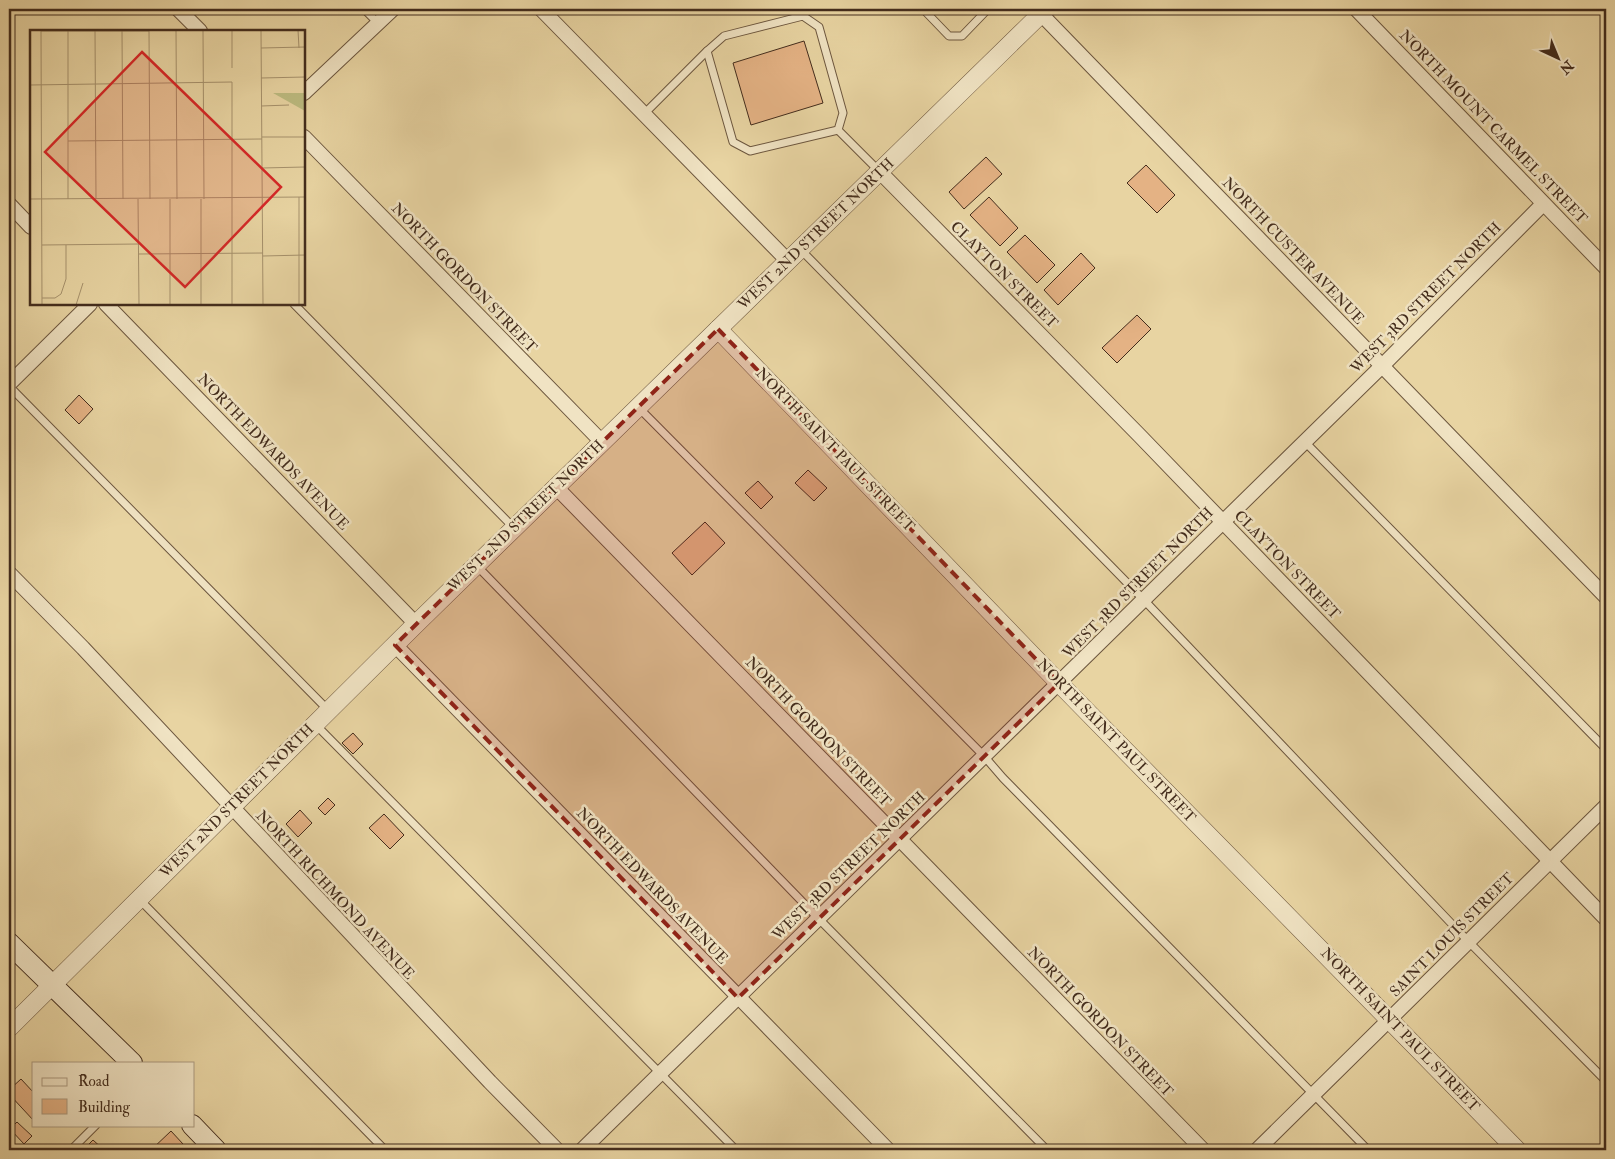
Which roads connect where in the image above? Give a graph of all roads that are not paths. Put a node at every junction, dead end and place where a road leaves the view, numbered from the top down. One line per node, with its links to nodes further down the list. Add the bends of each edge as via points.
1 (178, 9): 10 (street)
2 (364, 9): 9 (lane)
3 (393, 9): 9 (street)
4 (541, 9): 13 (street)
5 (923, 9): 6 (lane, via 949,36 962,36)
6 (988, 9)
7 (1356, 9): 18 (street, NORTH MOUNT CARMEL STREET)
8 (1044, 11): 16 (street, WEST 2ND STREET NORTH); 26 (street, NORTH CUSTER AVENUE)
9 (378, 23): 12 (street)
10 (199, 30)
11 (707, 51): 13 (lane); 14 (lane, via 733,142 750,151); 14 (lane, via 724,36 803,16 819,27 842,113)
12 (305, 92)
13 (644, 114): 20 (street)
14 (838, 130): 16 (lane)
15 (305, 138): 29 (street, NORTH GORDON STREET)
16 (879, 172): 20 (street, WEST 2ND STREET NORTH); 32 (street, CLAYTON STREET)
17 (9, 204): 19 (street)
18 (1543, 204): 21 (street, NORTH MOUNT CARMEL STREET); 26 (street, WEST 3RD STREET NORTH)
19 (30, 226)
20 (794, 255): 25 (street, WEST 2ND STREET NORTH); 37 (lane)
21 (1606, 268)
22 (89, 305): 27 (street)
23 (107, 305): 38 (street, NORTH EDWARDS AVENUE)
24 (295, 305): 33 (lane)
25 (718, 329): 28 (street, WEST 2ND STREET NORTH); 40 (street, NORTH SAINT PAUL STREET)
26 (1382, 366): 30 (street, WEST 3RD STREET NORTH); 36 (street, NORTH CUSTER AVENUE)
27 (9, 385): 41 (lane)
28 (638, 407): 29 (street, WEST 2ND STREET NORTH); 44 (lane)
29 (602, 442): 31 (street, WEST 2ND STREET NORTH)
30 (1305, 442): 32 (street, WEST 3RD STREET NORTH); 43 (lane)
31 (556, 487): 33 (street, WEST 2ND STREET NORTH); 47 (street, NORTH GORDON STREET)
32 (1223, 522): 37 (street, WEST 3RD STREET NORTH); 48 (street, CLAYTON STREET)
33 (514, 528): 34 (street, WEST 2ND STREET NORTH)
34 (476, 565): 38 (street, WEST 2ND STREET NORTH); 50 (lane)
35 (9, 573): 46 (street, NORTH RICHMOND AVENUE)
36 (1606, 597)
37 (1144, 600): 40 (street, WEST 3RD STREET NORTH); 52 (lane)
38 (416, 624): 39 (street, WEST 2ND STREET NORTH)
39 (394, 644): 41 (street, WEST 2ND STREET NORTH); 55 (street, NORTH EDWARDS AVENUE)
40 (1059, 683): 44 (street, WEST 3RD STREET NORTH); 56 (street, NORTH SAINT PAUL STREET)
41 (328, 711): 42 (street, WEST 2ND STREET NORTH)
42 (315, 724): 46 (street, WEST 2ND STREET NORTH); 59 (lane)
43 (1606, 749)
44 (984, 756): 47 (street, WEST 3RD STREET NORTH); 61 (lane)
45 (1606, 806): 48 (street, SAINT LOUIS STREET)
46 (231, 807): 49 (street, WEST 2ND STREET NORTH); 67 (street, NORTH RICHMOND AVENUE)
47 (900, 840): 50 (street, WEST 3RD STREET NORTH); 72 (street, NORTH GORDON STREET)
48 (1550, 861): 51 (street, CLAYTON STREET); 52 (street, SAINT LOUIS STREET)
49 (139, 899): 54 (street, WEST 2ND STREET NORTH); 66 (lane)
50 (818, 919): 55 (street, WEST 3RD STREET NORTH); 71 (lane)
51 (1606, 919)
52 (1468, 941): 56 (street, SAINT LOUIS STREET); 60 (lane)
53 (9, 944): 54 (main road)
54 (52, 985): 57 (street, WEST 2ND STREET NORTH); 58 (main road)
55 (738, 998): 59 (street, WEST 3RD STREET NORTH); 70 (street, NORTH EDWARDS AVENUE)
56 (1389, 1020): 61 (street, SAINT LOUIS STREET); 75 (street, NORTH SAINT PAUL STREET)
57 (9, 1028)
58 (131, 1062)
59 (660, 1074): 68 (street, WEST 3RD STREET NORTH); 69 (lane)
60 (1606, 1081)
61 (1313, 1094): 73 (street, SAINT LOUIS STREET); 74 (lane)
62 (95, 1126): 64 (lane)
63 (193, 1126): 65 (main road)
64 (71, 1150)
65 (216, 1150)
66 (385, 1150)
67 (557, 1150)
68 (582, 1150)
69 (736, 1150)
70 (888, 1150)
71 (1047, 1150)
72 (1203, 1150)
73 (1256, 1150)
74 (1368, 1150)
75 (1517, 1150)

